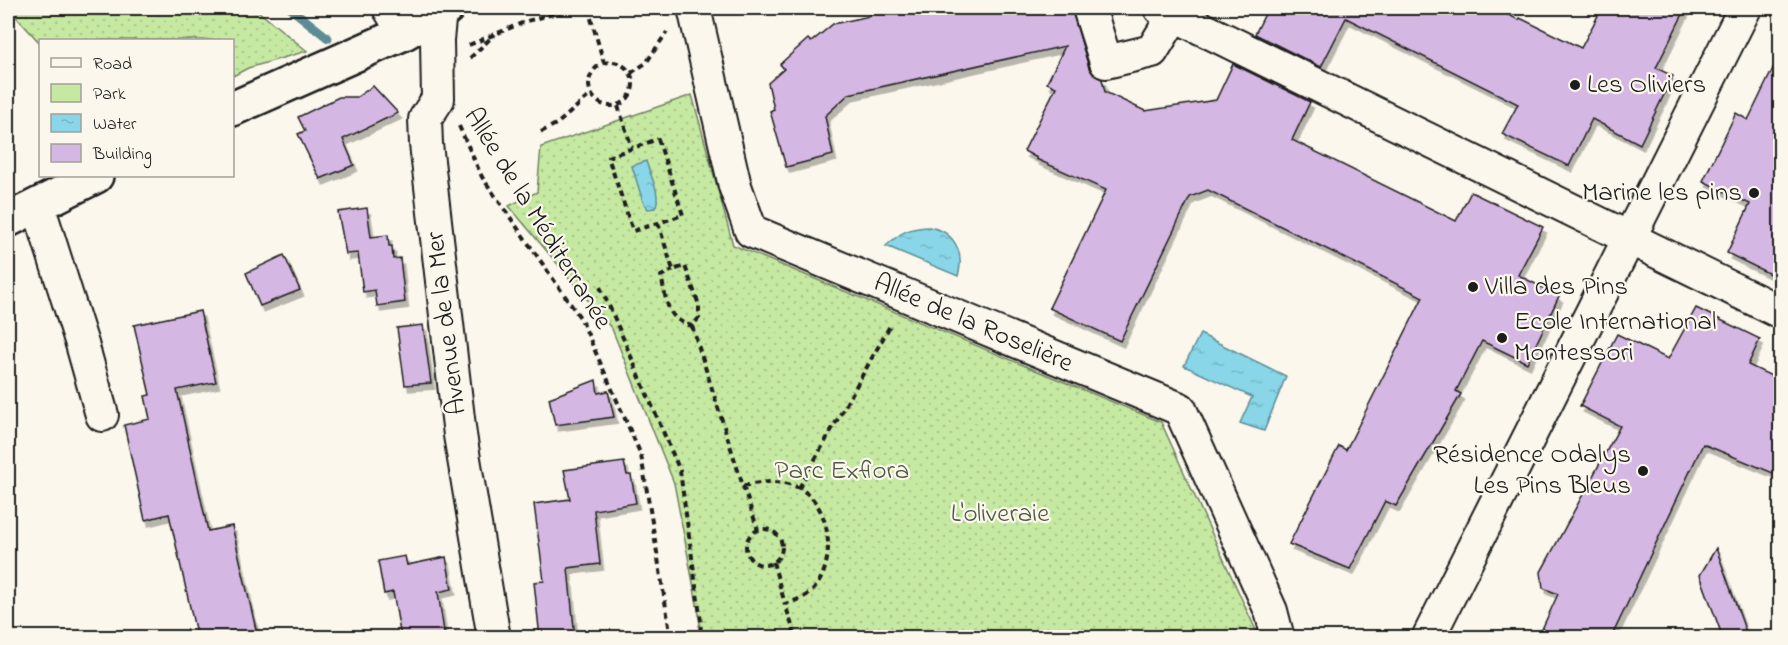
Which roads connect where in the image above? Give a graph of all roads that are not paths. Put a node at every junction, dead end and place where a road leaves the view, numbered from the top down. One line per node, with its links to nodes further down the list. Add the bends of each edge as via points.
1 (1089, 8): 4 (street, via 1106,62 1152,51)
2 (1745, 8): 11 (street)
3 (443, 9): 6 (main road); 14 (street, Avenue de la Mer, via 426,144 460,435)
4 (1167, 11): 11 (street)
5 (683, 17): 15 (street, Allée de la Roselière, via 751,231 1180,409 1271,612)
6 (396, 20): 7 (main road)
7 (234, 108)
8 (94, 177): 9 (main road)
9 (38, 205): 10 (main road); 13 (street)
10 (8, 220)
11 (1629, 237): 12 (street); 16 (street)
12 (1780, 312)
13 (102, 415)
14 (494, 638)
15 (1278, 638)
16 (1428, 638)

